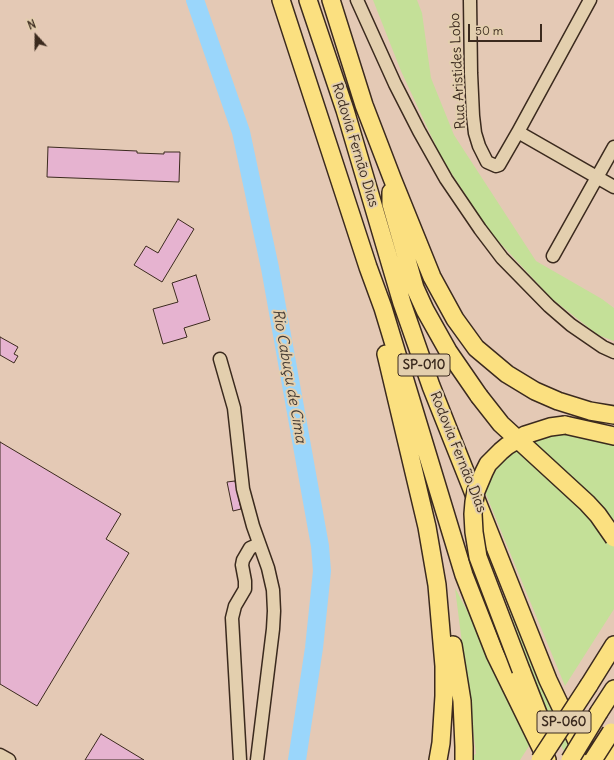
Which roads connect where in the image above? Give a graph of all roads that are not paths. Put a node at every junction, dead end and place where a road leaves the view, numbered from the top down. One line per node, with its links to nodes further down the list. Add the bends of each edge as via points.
1 (281, 0): 13 (highway, Rodovia Fernão Dias / SP-010)
2 (308, 0): 36 (highway, Rodovia Fernão Dias / SP-010, via 345,110 409,322 446,425 468,474 548,680 562,695)
3 (331, 0): 9 (highway, via 364,105)
4 (356, 0): 14 (street, via 419,130 446,179 480,229 502,258 549,306 602,347)
5 (470, 0): 7 (street, Rua Aristides Lobo, via 473,116 475,133 487,162 492,166 500,165)
6 (590, 0): 7 (street)
7 (518, 132): 10 (street)
8 (614, 147): 10 (street)
9 (392, 178): 16 (highway, via 440,293 476,348 507,374 535,391 569,405); 21 (highway, bridge, via 390,204 415,288 448,351 501,424 587,503)
10 (597, 178): 11 (street); 12 (street)
11 (614, 187)
12 (553, 256)
13 (368, 268): 20 (highway); 34 (highway, Rodovia Fernão Dias / SP-010, via 383,308 464,575 495,654)
14 (614, 352)
15 (220, 359): 22 (street, via 234,408 242,489)
16 (614, 415)
17 (614, 418): 18 (highway)
18 (565, 425): 19 (highway); 35 (highway, bridge, via 550,427 525,436 501,451 484,472 476,491 473,514 478,557)
19 (614, 436)
20 (427, 527): 27 (highway, via 438,554 462,701); 32 (highway, via 437,585 444,666 443,720)
21 (614, 538)
22 (259, 544): 30 (street, via 250,548 243,560 245,589 235,606 232,618); 31 (street, via 270,576 274,611)
23 (614, 645): 33 (highway, SP-060, bridge)
24 (614, 689): 36 (highway, SP-060, bridge, via 599,712)
25 (612, 729): 36 (highway, SP-060, bridge)
26 (614, 749): 37 (highway)
27 (464, 753)
28 (0, 754): 29 (street)
29 (9, 760)
30 (240, 760)
31 (257, 760)
32 (438, 760)
33 (540, 760)
34 (547, 760)
35 (557, 760)
36 (587, 760)
37 (607, 760)

